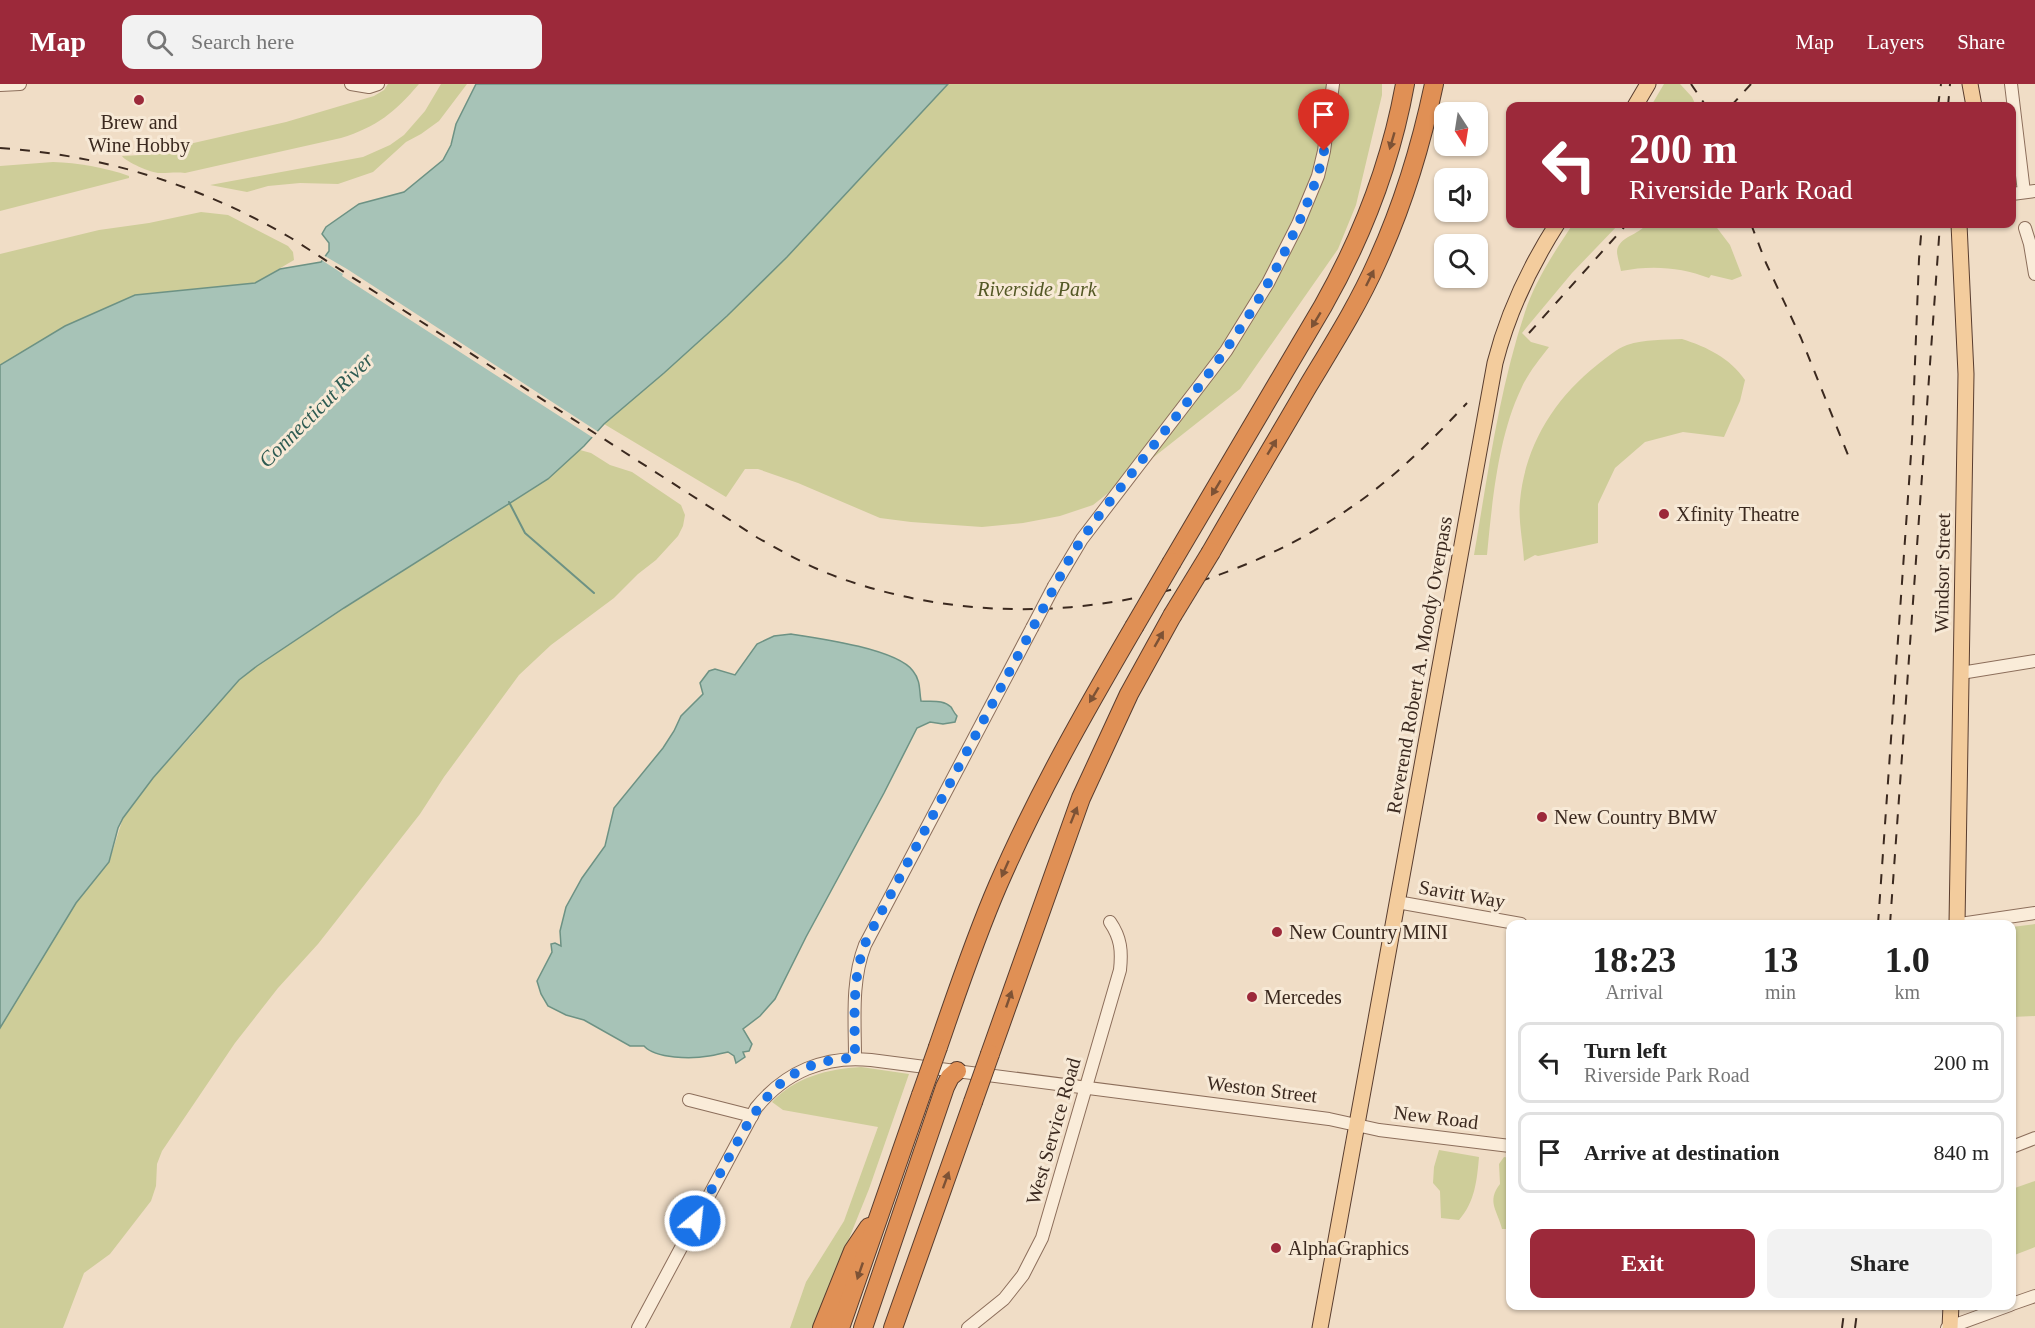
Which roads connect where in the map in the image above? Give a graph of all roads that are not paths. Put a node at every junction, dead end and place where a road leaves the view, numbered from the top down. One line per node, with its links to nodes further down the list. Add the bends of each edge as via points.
1 (20, 84): 11 (street)
2 (351, 84): 3 (street)
3 (378, 84)
4 (1333, 84): 30 (street, bridge, via 1318,176 1268,283 1226,351 1082,539 865,945 856,982)
5 (1405, 84): 39 (highway, one-way to 39, bridge, via 1381,177 1346,264 1072,733 1024,829 982,922)
6 (1434, 84): 40 (highway, one-way to 6, bridge, via 1081,798 1129,694 1172,616 1377,264 1412,171)
7 (1648, 84): 12 (main road)
8 (1970, 84): 13 (main road)
9 (1980, 84): 14 (main road)
10 (2011, 84): 15 (street)
11 (0, 85)
12 (1637, 102)
13 (1973, 102)
14 (1983, 102)
15 (2013, 102)
16 (2016, 126): 17 (street)
17 (2024, 192)
18 (1555, 228): 24 (main road, Reverend Robert A. Moody Overpass, via 1521,285 1497,355)
19 (1959, 228): 23 (main road, Windsor Street, via 1966,361)
20 (2025, 228): 21 (street)
21 (2035, 274)
22 (2035, 661): 23 (street)
23 (1961, 673): 26 (main road, Windsor Street)
24 (1397, 902): 28 (street, Savitt Way); 35 (main road, Reverend Robert A. Moody Overpass)
25 (2035, 913): 27 (street)
26 (1959, 920)
27 (1987, 920)
28 (1506, 921)
29 (1110, 922): 32 (street, West Service Road, via 1121,946 1120,970)
30 (855, 1058): 31 (street, Weston Street); 34 (street, Weston Street, via 822,1063 793,1075 773,1089)
31 (957, 1071): 32 (street, Weston Street); 48 (highway, via 945,1087); 49 (highway, via 956,1091)
32 (1087, 1088): 35 (street, Weston Street); 52 (street, West Service Road, via 1042,1238 1023,1275 1004,1299)
33 (689, 1100): 34 (street)
34 (752, 1116): 45 (street, Weston Street)
35 (1356, 1125): 38 (street, New Road); 53 (main road)
36 (2035, 1138): 37 (street)
37 (2016, 1145)
38 (1506, 1146)
39 (879, 1216): 46 (highway, via 853,1251); 47 (highway, one-way to 47)
40 (926, 1235): 50 (highway); 51 (highway, via 923,1268)
41 (2035, 1296): 42 (street)
42 (2016, 1303)
43 (1951, 1310): 54 (main road)
44 (1998, 1310): 54 (street)
45 (638, 1328)
46 (822, 1328)
47 (840, 1328)
48 (862, 1328)
49 (872, 1328)
50 (892, 1328)
51 (904, 1328)
52 (968, 1328)
53 (1320, 1328)
54 (1949, 1328)

